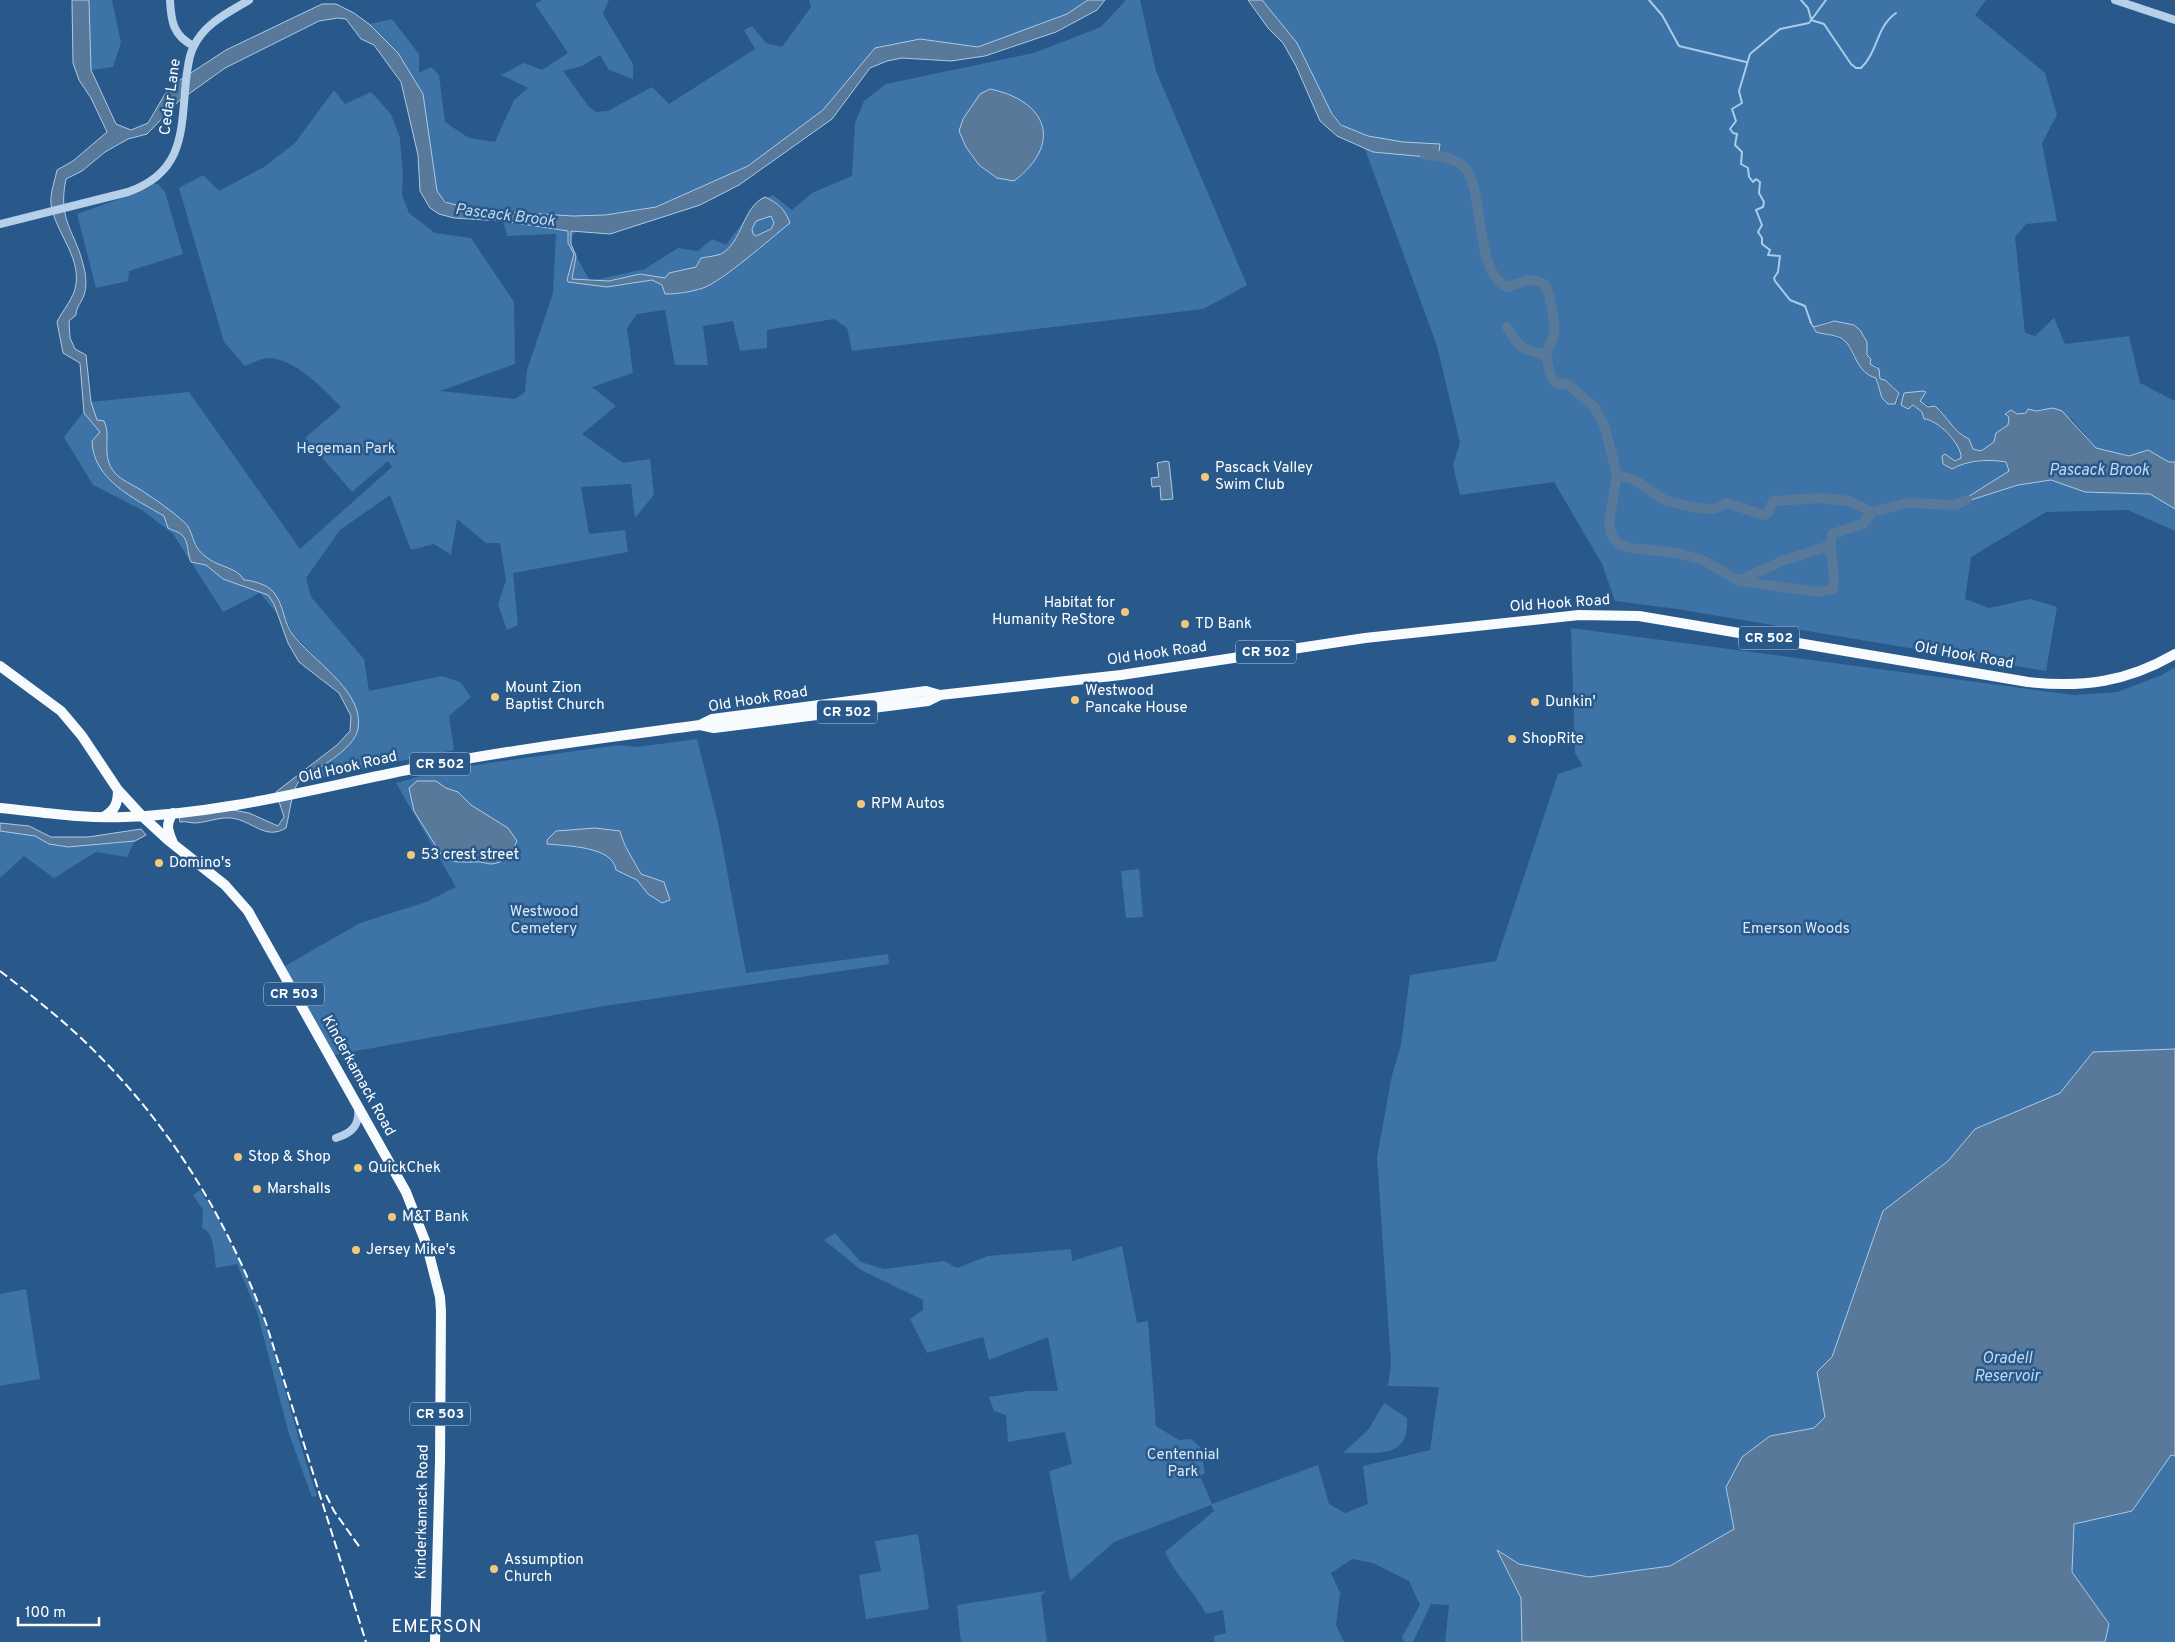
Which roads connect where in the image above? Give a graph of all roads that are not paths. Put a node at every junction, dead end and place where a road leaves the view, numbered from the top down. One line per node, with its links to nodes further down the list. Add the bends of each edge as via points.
1 (170, 0): 5 (street, Cedar Lane, via 176,34)
2 (249, 0): 5 (street, via 213,22)
3 (2115, 0): 4 (street)
4 (2175, 20)
5 (194, 46): 6 (street, Cedar Lane, via 187,73 178,146 162,173 134,190)
6 (0, 224)
7 (2175, 654): 11 (main road, Old Hook Road / CR 502, via 2128,676 2093,684 2060,685 2019,681 1639,616 1580,615 1328,642 1121,674 940,695 928,701 837,713 714,728 700,725 411,769 276,799)
8 (0, 666): 9 (main road, Kinderkamack Road / CR 503, via 61,711)
9 (118, 790): 12 (main road, Kinderkamack Road / CR 503); 13 (main road, via 116,806)
10 (0, 808): 13 (main road, Old Hook Road / CR 502)
11 (173, 813): 12 (main road, Old Hook Road / CR 502); 14 (main road, via 167,822 167,830)
12 (142, 816): 13 (main road, Old Hook Road / CR 502); 14 (main road, Kinderkamack Road / CR 503)
13 (102, 818)
14 (173, 844): 15 (main road, Kinderkamack Road / CR 503, via 225,885 244,906)
15 (357, 1106): 16 (street, via 359,1117 356,1126 348,1134); 17 (main road, Kinderkamack Road / CR 503, via 406,1192 427,1246 440,1297)
16 (336, 1138)
17 (435, 1642)

